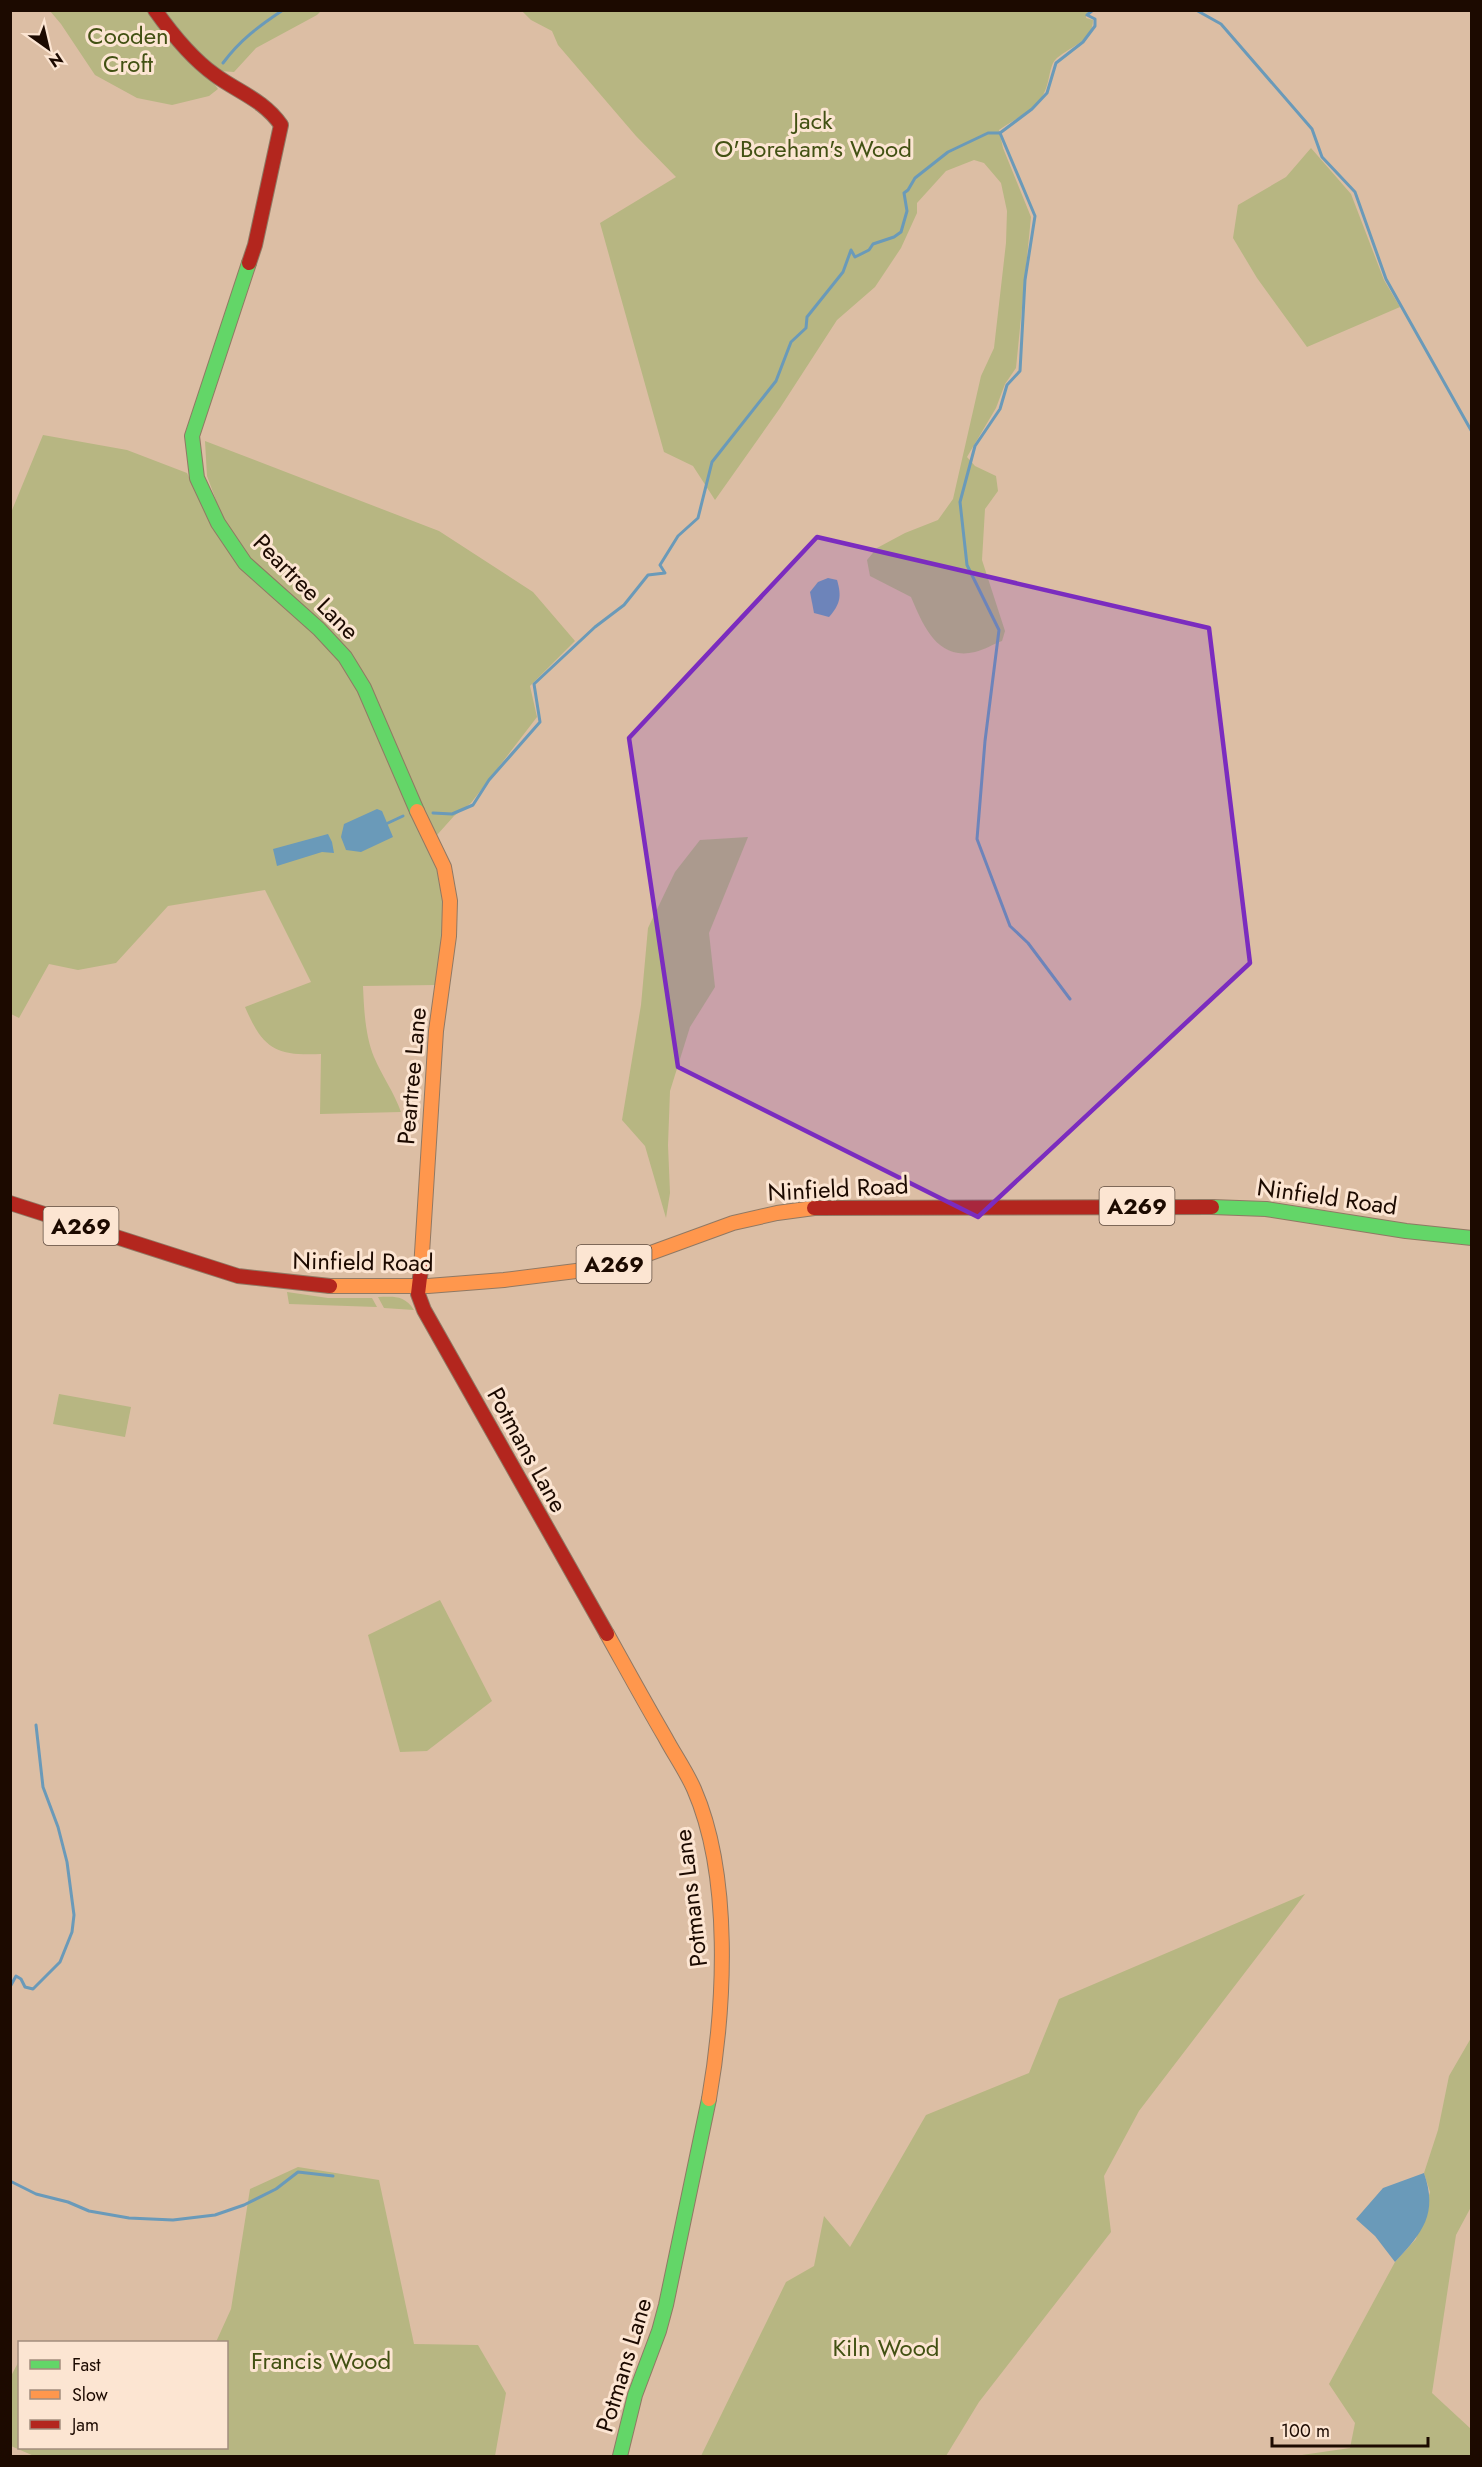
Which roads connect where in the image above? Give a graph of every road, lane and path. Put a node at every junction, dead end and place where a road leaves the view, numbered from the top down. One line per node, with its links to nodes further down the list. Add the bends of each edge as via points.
1 (155, 10): 4 (street, Peartree Lane, via 188,52 216,76 252,96 276,116 280,125 255,246 192,436 197,478 218,523 245,562 319,629 354,669 444,867 450,901 449,936 436,1031)
2 (10, 1203): 4 (street, Ninfield Road / A269, via 238,1276 295,1284)
3 (1472, 1238): 4 (street, Ninfield Road / A269, via 1266,1209 823,1207 740,1219 628,1261 508,1281)
4 (420, 1287): 5 (street, Potmans Lane, via 418,1294 434,1330 694,1789 712,1845 722,1982 711,2091 662,2324 635,2396)
5 (620, 2457)

